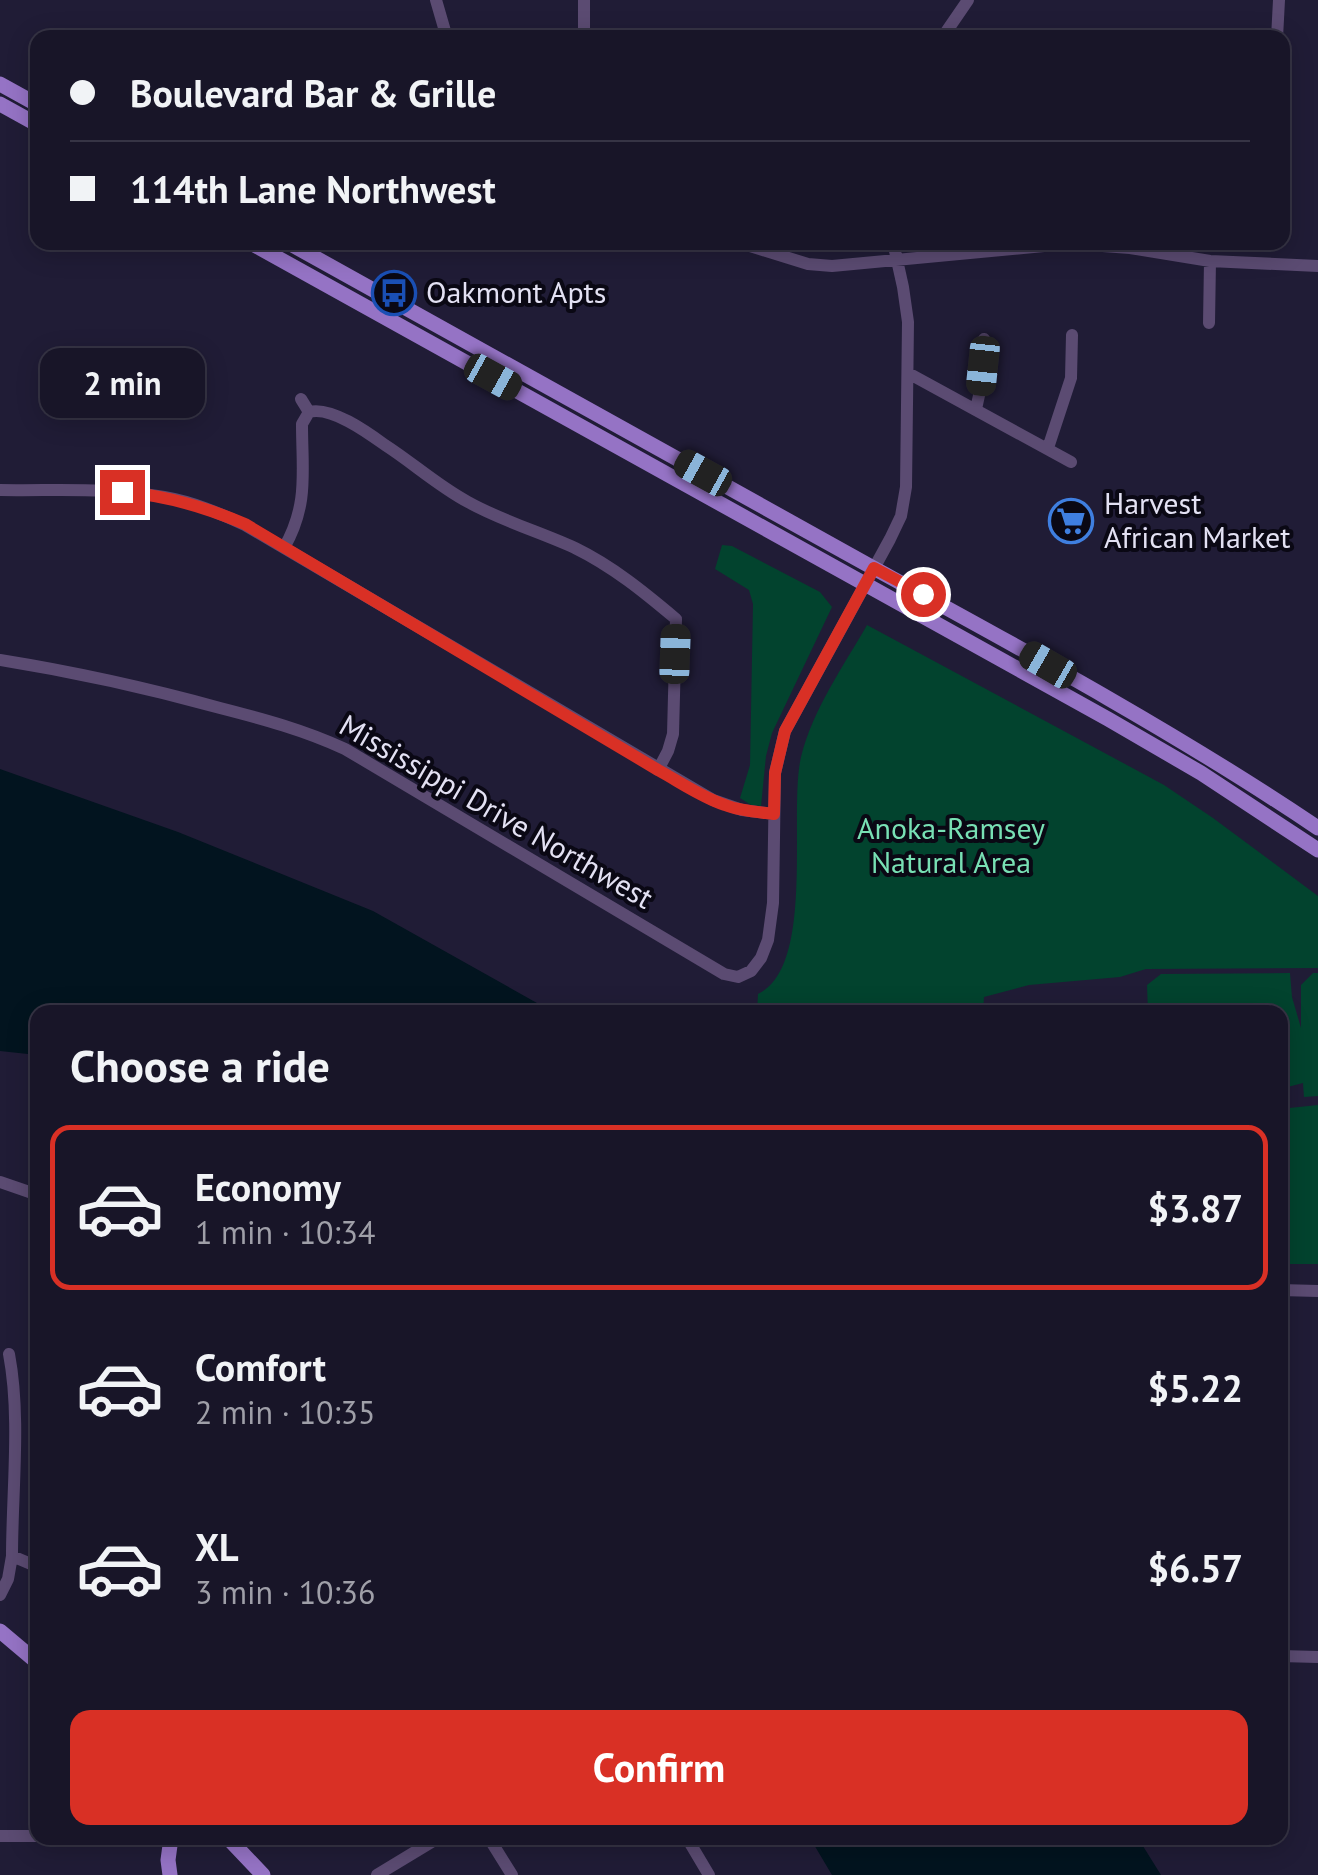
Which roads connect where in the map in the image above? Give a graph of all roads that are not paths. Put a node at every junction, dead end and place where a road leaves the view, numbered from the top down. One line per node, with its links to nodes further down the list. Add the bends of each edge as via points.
1 (436, 0): 5 (street)
2 (584, 0): 6 (street)
3 (968, 0): 7 (street)
4 (1279, 0): 8 (street)
5 (445, 30)
6 (584, 30)
7 (947, 30)
8 (1278, 30)
9 (0, 84): 10 (main road)
10 (30, 101)
11 (0, 104): 12 (main road)
12 (30, 121)
13 (263, 250): 34 (main road)
14 (301, 250): 33 (main road)
15 (763, 250): 19 (street, via 808,264)
16 (894, 250): 19 (street)
17 (1002, 250): 19 (street)
18 (1143, 250): 20 (street)
19 (896, 260): 25 (street, via 908,322)
20 (1210, 260): 21 (street); 22 (street)
21 (1318, 266)
22 (1209, 323)
23 (1072, 335): 29 (street, via 1071,378)
24 (984, 338): 27 (street)
25 (908, 373): 27 (street); 33 (street, via 904,506)
26 (301, 399): 28 (street)
27 (976, 408): 29 (street)
28 (309, 412): 32 (street, via 302,424 302,506); 36 (street, via 336,415 469,503 586,554 676,619 673,734)
29 (1048, 448): 30 (street)
30 (1072, 462)
31 (0, 490): 32 (street, via 169,498 234,519)
32 (284, 548): 36 (street)
33 (874, 568): 34 (street); 38 (main road, via 1154,725)
34 (865, 584): 37 (street, via 785,731); 39 (main road, via 1200,772)
35 (0, 660): 37 (street, Mississippi Drive Northwest, via 147,688 323,739 738,977 752,971 768,940)
36 (658, 770): 37 (street, via 726,806)
37 (774, 814)
38 (1318, 828)
39 (1318, 850)
40 (0, 1182): 41 (street)
41 (30, 1192)
42 (1288, 1290): 43 (street)
43 (1318, 1291)
44 (9, 1354): 45 (street, via 15,1412)
45 (12, 1556): 46 (street); 47 (street)
46 (30, 1563)
47 (0, 1595)
48 (0, 1631): 49 (main road)
49 (30, 1656)
50 (1288, 1656): 51 (street)
51 (1318, 1657)
52 (0, 1836): 53 (street)
53 (30, 1836)
54 (171, 1845): 59 (main road)
55 (235, 1845): 60 (main road)
56 (426, 1845): 61 (street)
57 (493, 1845): 62 (street)
58 (691, 1845): 63 (street)
59 (170, 1875)
60 (264, 1875)
61 (377, 1875)
62 (512, 1875)
63 (710, 1875)

